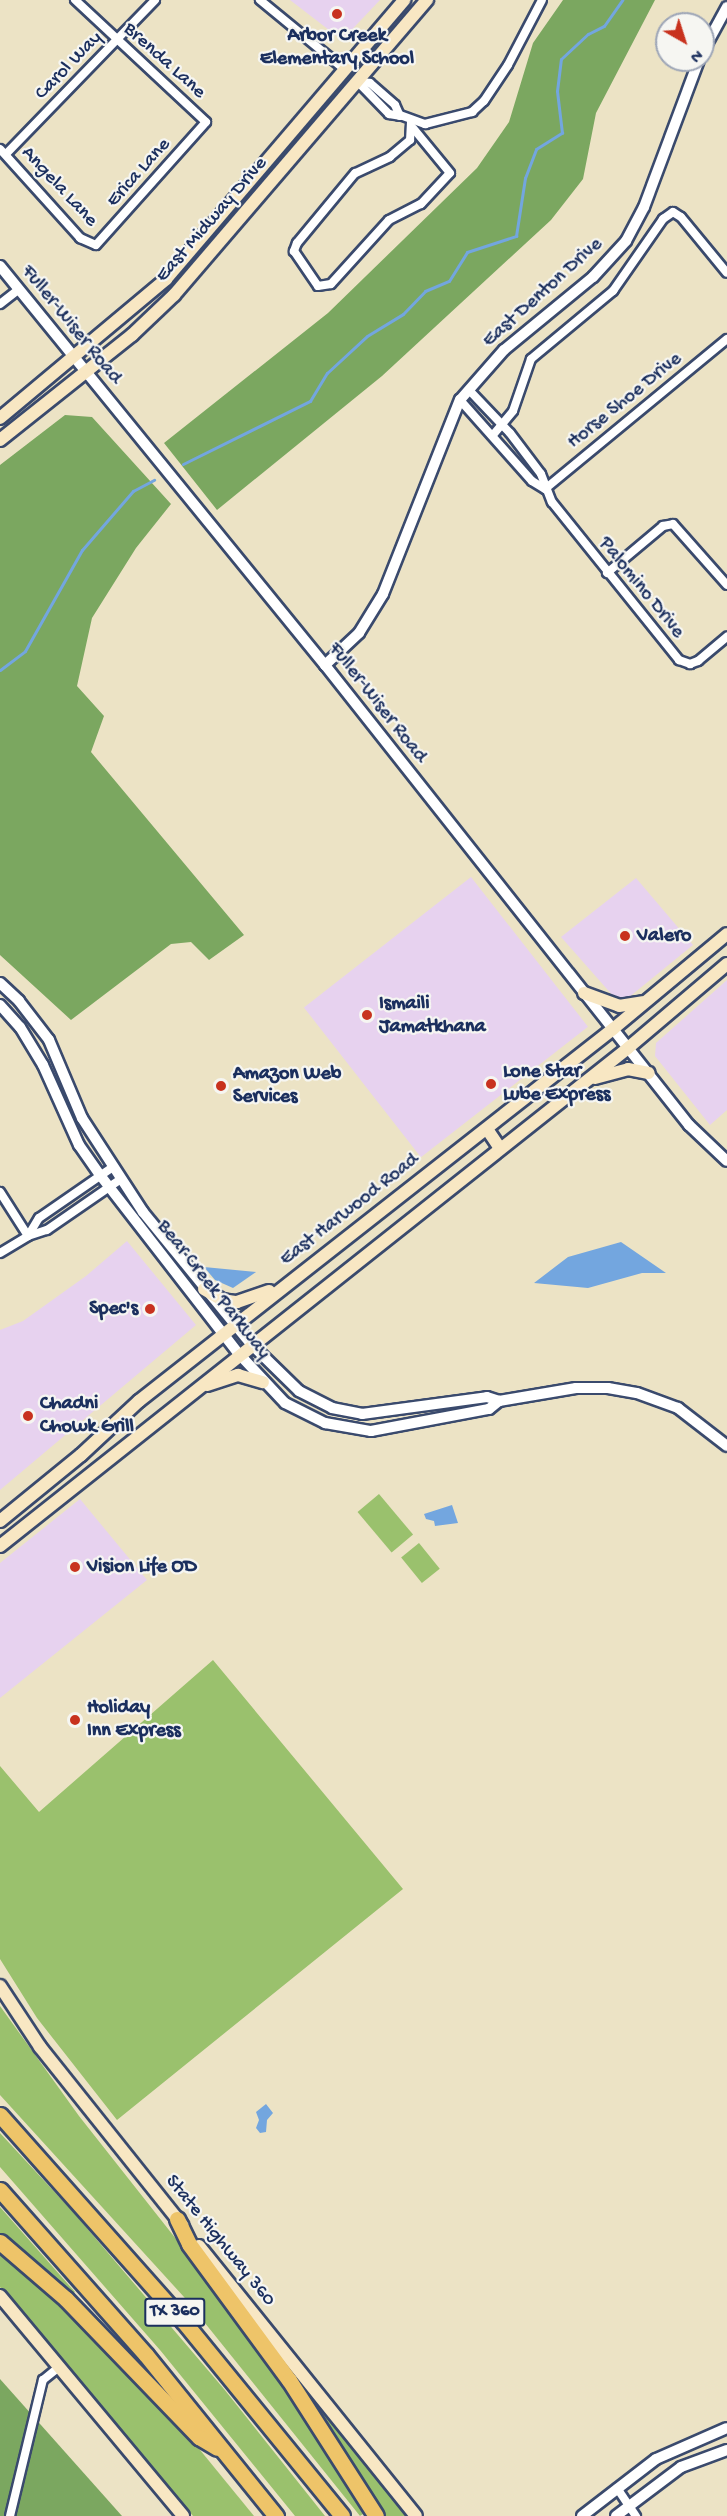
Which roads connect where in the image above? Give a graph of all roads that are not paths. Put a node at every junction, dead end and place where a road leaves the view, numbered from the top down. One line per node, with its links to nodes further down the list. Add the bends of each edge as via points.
1 (75, 0): 9 (street, Brenda Lane)
2 (155, 0): 9 (street, Carol Way)
3 (260, 0): 10 (street)
4 (404, 0): 10 (main road, East Midway Drive)
5 (427, 0): 12 (main road, East Midway Drive)
6 (542, 0): 14 (street, via 484,101 472,112)
7 (727, 7): 8 (street)
8 (715, 29)
9 (116, 41): 13 (street, Brenda Lane); 15 (street, Carol Way)
10 (344, 69): 12 (main road); 22 (main road, East Midway Drive, via 166,279)
11 (695, 72): 24 (street, East Denton Drive, via 644,207 627,241 593,277 504,350)
12 (357, 81): 14 (street, via 389,114 400,115); 23 (main road, East Midway Drive, via 174,295)
13 (206, 122): 16 (street, Erica Lane)
14 (412, 125): 14 (street, via 410,140 390,157 355,173 297,243 294,251 318,286 331,284 389,219 421,204 450,173)
15 (3, 151): 16 (street, Angela Lane, via 80,238)
16 (96, 245)
17 (0, 266): 19 (street, Fuller-Wiser Road)
18 (727, 273): 27 (street, via 673,212 663,219 613,291 531,359 520,395)
19 (19, 289): 20 (street); 22 (street, Fuller-Wiser Road)
20 (0, 304)
21 (727, 339): 30 (street, Horse Shoe Drive)
22 (76, 358): 23 (street, Fuller-Wiser Road); 26 (main road, East Midway Drive)
23 (87, 372): 29 (main road, East Midway Drive); 34 (street, Fuller-Wiser Road)
24 (469, 390): 25 (street, East Denton Drive); 27 (street, Palomino Drive)
25 (460, 400): 28 (street, Palomino Drive); 34 (street, East Denton Drive, via 383,594 359,633)
26 (0, 418)
27 (504, 425): 28 (street); 30 (street, Palomino Drive, via 541,474)
28 (494, 435): 30 (street, Palomino Drive, via 532,480)
29 (0, 440)
30 (545, 489): 31 (street, Palomino Drive)
31 (607, 573): 32 (street, via 663,526 673,524); 33 (street, Palomino Drive, via 684,663 698,661)
32 (727, 585)
33 (727, 637)
34 (325, 665): 38 (street, Fuller-Wiser Road)
35 (727, 934): 39 (main road, East Harwood Road)
36 (727, 964): 42 (main road)
37 (0, 984): 48 (street, Bear Creek Parkway, via 19,1001 49,1040 82,1118)
38 (584, 993): 39 (main road, via 619,1006); 41 (street, Fuller-Wiser Road)
39 (647, 1001): 41 (main road, East Harwood Road)
40 (0, 1005): 49 (street, Bear Creek Parkway, via 20,1027 43,1065 79,1145)
41 (613, 1029): 42 (street, Fuller-Wiser Road); 45 (main road, East Harwood Road)
42 (628, 1048): 43 (street, Fuller-Wiser Road); 44 (main road)
43 (649, 1073): 44 (main road, via 618,1070); 47 (street, Fuller-Wiser Road, via 695,1131)
44 (585, 1081): 46 (main road)
45 (487, 1129): 46 (main road); 55 (main road, East Harwood Road)
46 (500, 1148): 59 (main road)
47 (727, 1161)
48 (113, 1167): 49 (street); 50 (street, Bear Creek Parkway)
49 (100, 1176): 51 (street, Bear Creek Parkway); 53 (street, via 39,1218)
50 (121, 1179): 51 (street); 56 (street, Bear Creek Parkway)
51 (109, 1187): 53 (street, via 47,1230); 58 (street, Bear Creek Parkway)
52 (0, 1192): 53 (street)
53 (28, 1236): 54 (street)
54 (0, 1253)
55 (303, 1270): 56 (main road, via 247,1301 222,1300); 57 (main road, East Harwood Road)
56 (204, 1289): 57 (street, Bear Creek Parkway)
57 (234, 1325): 58 (main road, East Harwood Road); 59 (street, Bear Creek Parkway)
58 (223, 1334): 60 (street, Bear Creek Parkway); 65 (main road, East Harwood Road)
59 (252, 1345): 60 (main road); 63 (street, Bear Creek Parkway, via 298,1391 352,1413 432,1408 487,1397)
60 (239, 1354): 61 (street, Bear Creek Parkway); 62 (main road)
61 (263, 1382): 62 (main road, via 238,1375); 63 (street, Bear Creek Parkway, via 285,1403 312,1418 346,1429 370,1431 489,1408)
62 (197, 1388): 66 (main road)
63 (500, 1401): 64 (street, Bear Creek Parkway, via 576,1388 637,1393 678,1408)
64 (727, 1446)
65 (0, 1521)
66 (2, 1539)
67 (0, 1986): 70 (main road, State Highway 360, via 40,2047)
68 (0, 2115): 82 (highway, TX 360, via 177,2313)
69 (0, 2190): 76 (highway, TX 360, via 146,2355)
70 (177, 2218): 83 (highway, via 189,2244 289,2380); 84 (main road, State Highway 360)
71 (0, 2242): 76 (highway, via 110,2341 199,2437)
72 (0, 2296): 73 (main road)
73 (60, 2366): 79 (street, via 43,2380); 80 (main road)
74 (727, 2428): 77 (street, via 683,2444)
75 (727, 2450): 78 (street, via 681,2467)
76 (229, 2457): 81 (highway, TX 360)
77 (617, 2488): 78 (street); 85 (street)
78 (630, 2506): 86 (street); 87 (street)
79 (10, 2516)
80 (183, 2516)
81 (276, 2516)
82 (342, 2516)
83 (376, 2516)
84 (416, 2516)
85 (582, 2516)
86 (616, 2516)
87 (636, 2516)

